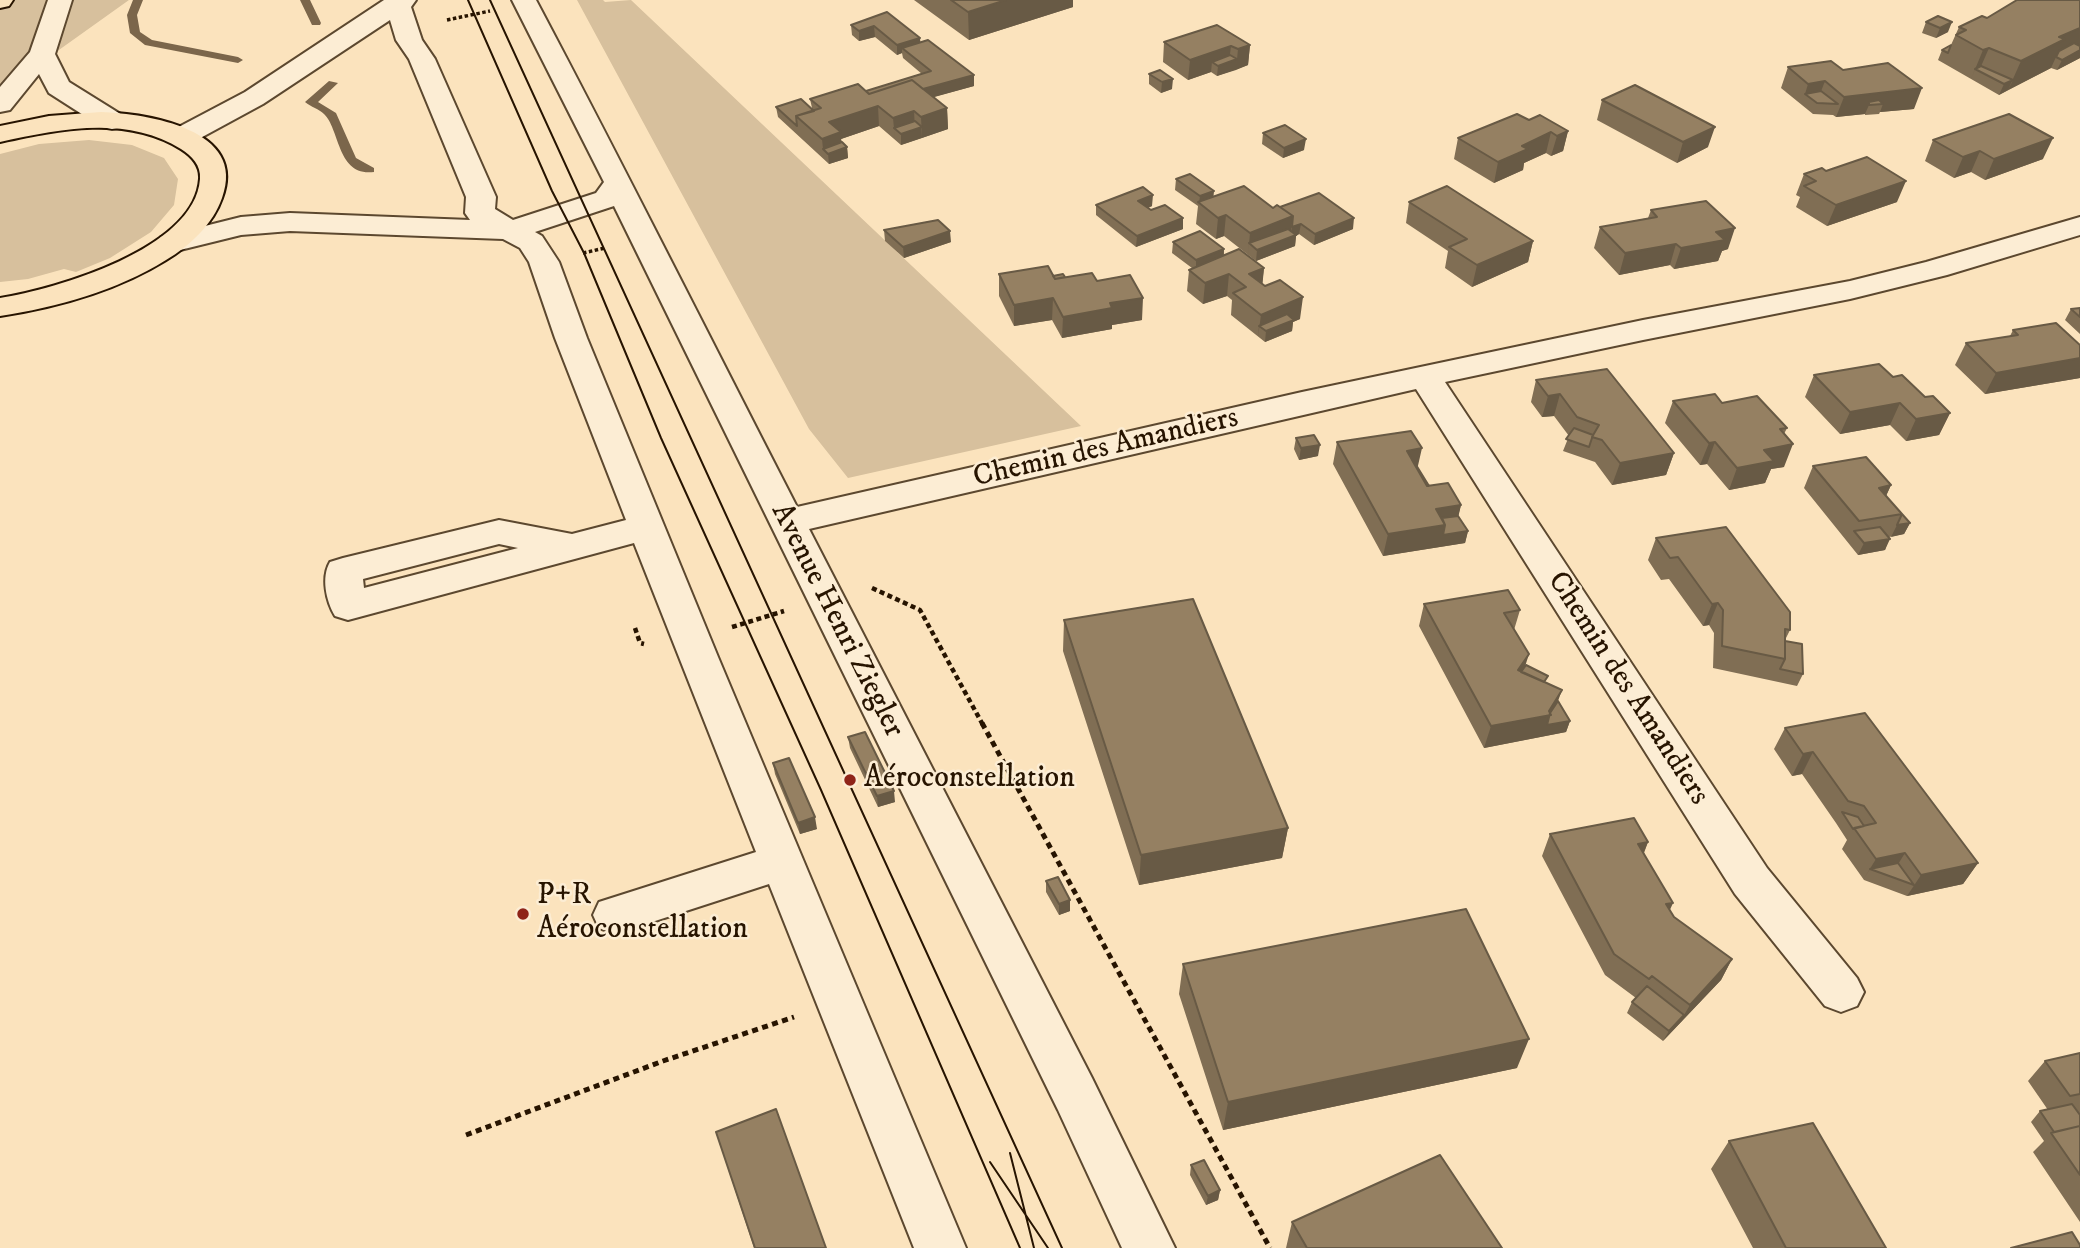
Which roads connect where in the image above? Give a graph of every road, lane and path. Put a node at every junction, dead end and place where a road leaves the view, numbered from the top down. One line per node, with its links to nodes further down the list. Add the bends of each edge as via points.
1 (60, 0): 4 (street)
2 (524, 0): 9 (street, Avenue Henri Ziegler)
3 (400, 2): 8 (street, via 254,98); 10 (street, via 409,40 422,59 481,197 480,213)
4 (42, 54): 5 (street); 6 (street, via 58,87)
5 (0, 104)
6 (112, 121): 7 (main road, via 59,122); 8 (main road, via 144,124)
7 (0, 134)
8 (183, 136): 13 (main road, via 203,151 212,165 214,181 204,211)
9 (618, 182): 10 (street, via 607,199); 12 (street, Avenue Henri Ziegler)
10 (511, 230): 13 (street, via 290,222 241,226); 14 (street, via 531,242)
11 (2073, 235): 16 (street, Chemin des Amandiers, via 1850,290)
12 (644, 240): 14 (path); 17 (street, Avenue Henri Ziegler)
13 (172, 243): 15 (main road, via 81,290)
14 (544, 262): 18 (street)
15 (0, 307)
16 (1425, 377): 17 (street, Chemin des Amandiers); 24 (street, Chemin des Amandiers, via 1751,881)
17 (787, 522): 20 (street, Avenue Henri Ziegler)
18 (648, 527): 19 (street, via 573,547); 21 (street)
19 (346, 589)
20 (846, 592): 21 (path); 28 (street, Avenue Henri Ziegler); 29 (path, via 919,610)
21 (691, 639): 22 (street)
22 (782, 862): 23 (street); 25 (street)
23 (615, 915)
24 (1841, 992)
25 (840, 1002): 26 (path, via 663,1061); 27 (street)
26 (466, 1135)
27 (940, 1248)
28 (1149, 1248)
29 (1270, 1248)

